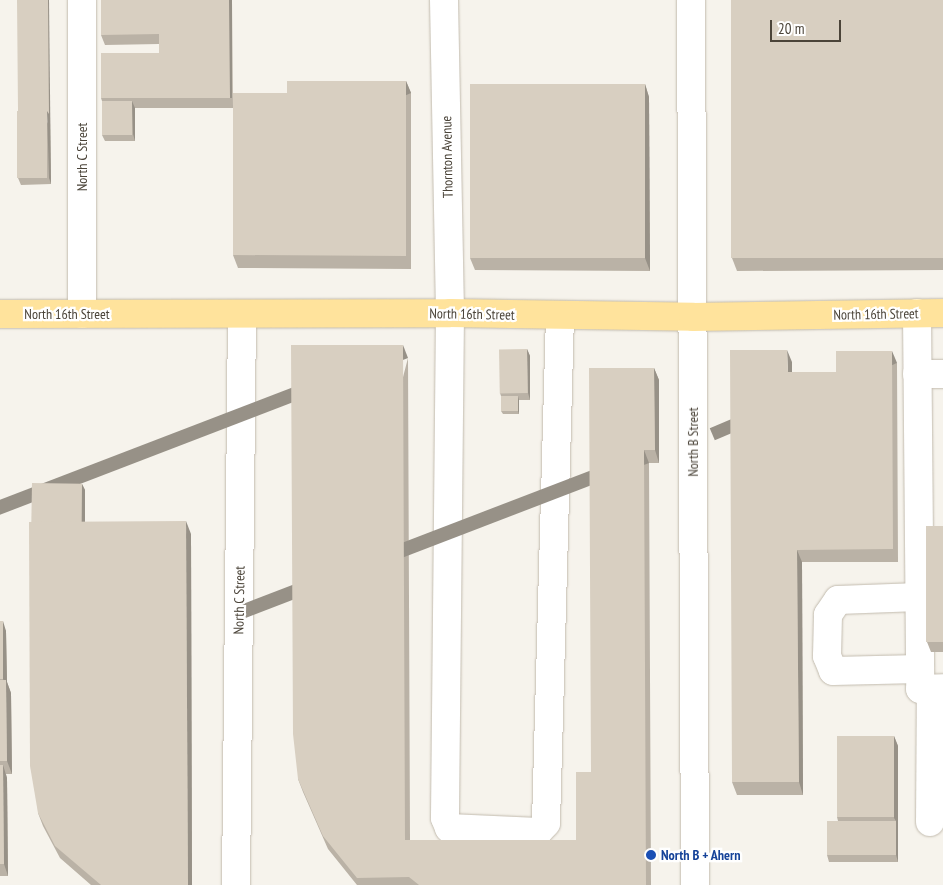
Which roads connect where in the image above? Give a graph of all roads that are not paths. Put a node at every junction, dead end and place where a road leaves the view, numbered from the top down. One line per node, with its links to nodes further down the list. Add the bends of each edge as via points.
1 (82, 0): 7 (street, North C Street)
2 (444, 0): 4 (street, Thornton Avenue)
3 (691, 0): 10 (street, North B Street)
4 (450, 313): 8 (main road, North 16th Street); 9 (main road, North 16th Street); 9 (street, Thornton Avenue, via 445,818 449,828 538,832 546,823)
5 (930, 313): 10 (main road, North 16th Street); 11 (street)
6 (0, 314): 7 (main road, North 16th Street)
7 (82, 314): 8 (main road, North 16th Street)
8 (242, 314): 15 (street, North C Street)
9 (560, 316): 10 (main road, North 16th Street)
10 (693, 317): 16 (street, North B Street)
11 (930, 374): 12 (street)
12 (919, 597): 13 (street); 13 (street, via 838,600 828,615 827,656 833,671)
13 (931, 682): 14 (street)
14 (930, 822)
15 (236, 885)
16 (695, 885)

